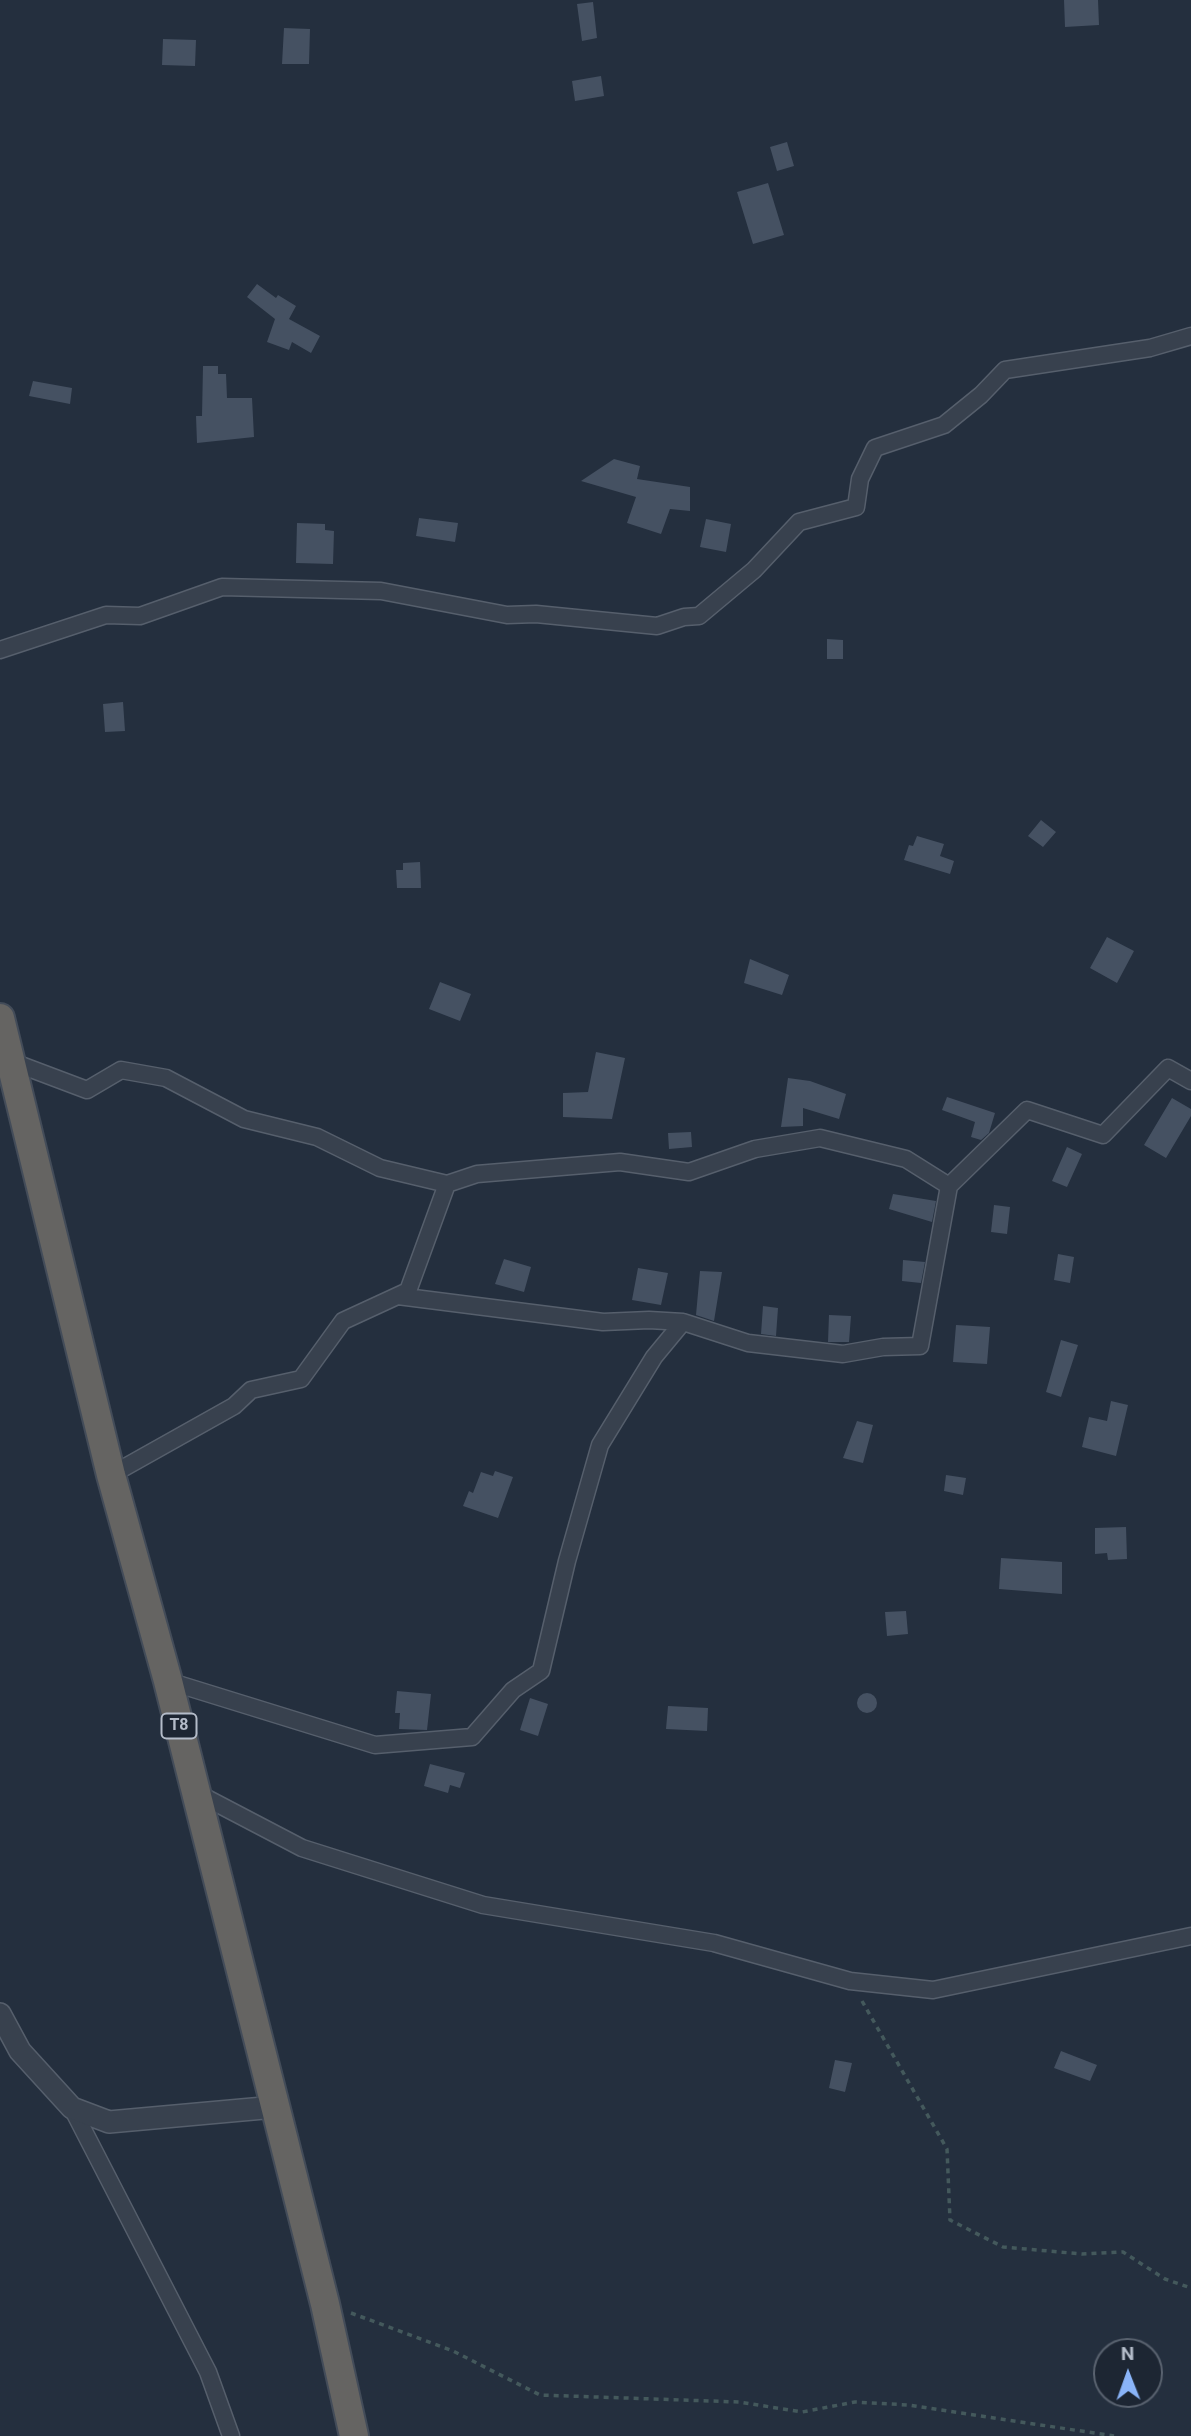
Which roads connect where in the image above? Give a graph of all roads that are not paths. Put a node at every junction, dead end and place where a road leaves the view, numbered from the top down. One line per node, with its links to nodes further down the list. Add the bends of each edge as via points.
1 (1191, 336): 2 (street, via 1150,348 1004,370 981,396 944,425 875,448 860,479 856,507 799,522 754,570 699,616 657,626 507,615 381,591 222,587 140,616 106,615)
2 (0, 650)
3 (0, 1018): 4 (highway, T8)
4 (10, 1061): 6 (street, via 87,1090 121,1070 166,1078 244,1119 317,1137 380,1168); 10 (highway, T8)
5 (1191, 1081): 7 (street, via 1168,1068 1102,1135 1027,1110)
6 (447, 1184): 7 (street, via 477,1174 620,1162 689,1172 755,1149 820,1138 906,1159); 8 (street, via 408,1291)
7 (949, 1186): 9 (street, via 920,1346 843,1354 748,1343)
8 (398, 1296): 9 (street, via 603,1322); 10 (street, via 343,1321 301,1379 251,1390 234,1406)
9 (683, 1322): 11 (street, via 654,1357 600,1445 541,1671 513,1689 472,1737 375,1745)
10 (111, 1475): 11 (highway, T8)
11 (168, 1681): 12 (highway, T8)
12 (195, 1792): 13 (street, via 302,1848 483,1905 714,1942 850,1981 933,1990); 15 (highway, T8)
13 (1191, 1936)
14 (0, 2014): 16 (street, via 20,2051)
15 (275, 2107): 16 (street, via 109,2122); 18 (highway, T8, via 326,2304)
16 (72, 2108): 17 (street, via 208,2372)
17 (231, 2436)
18 (354, 2436)

